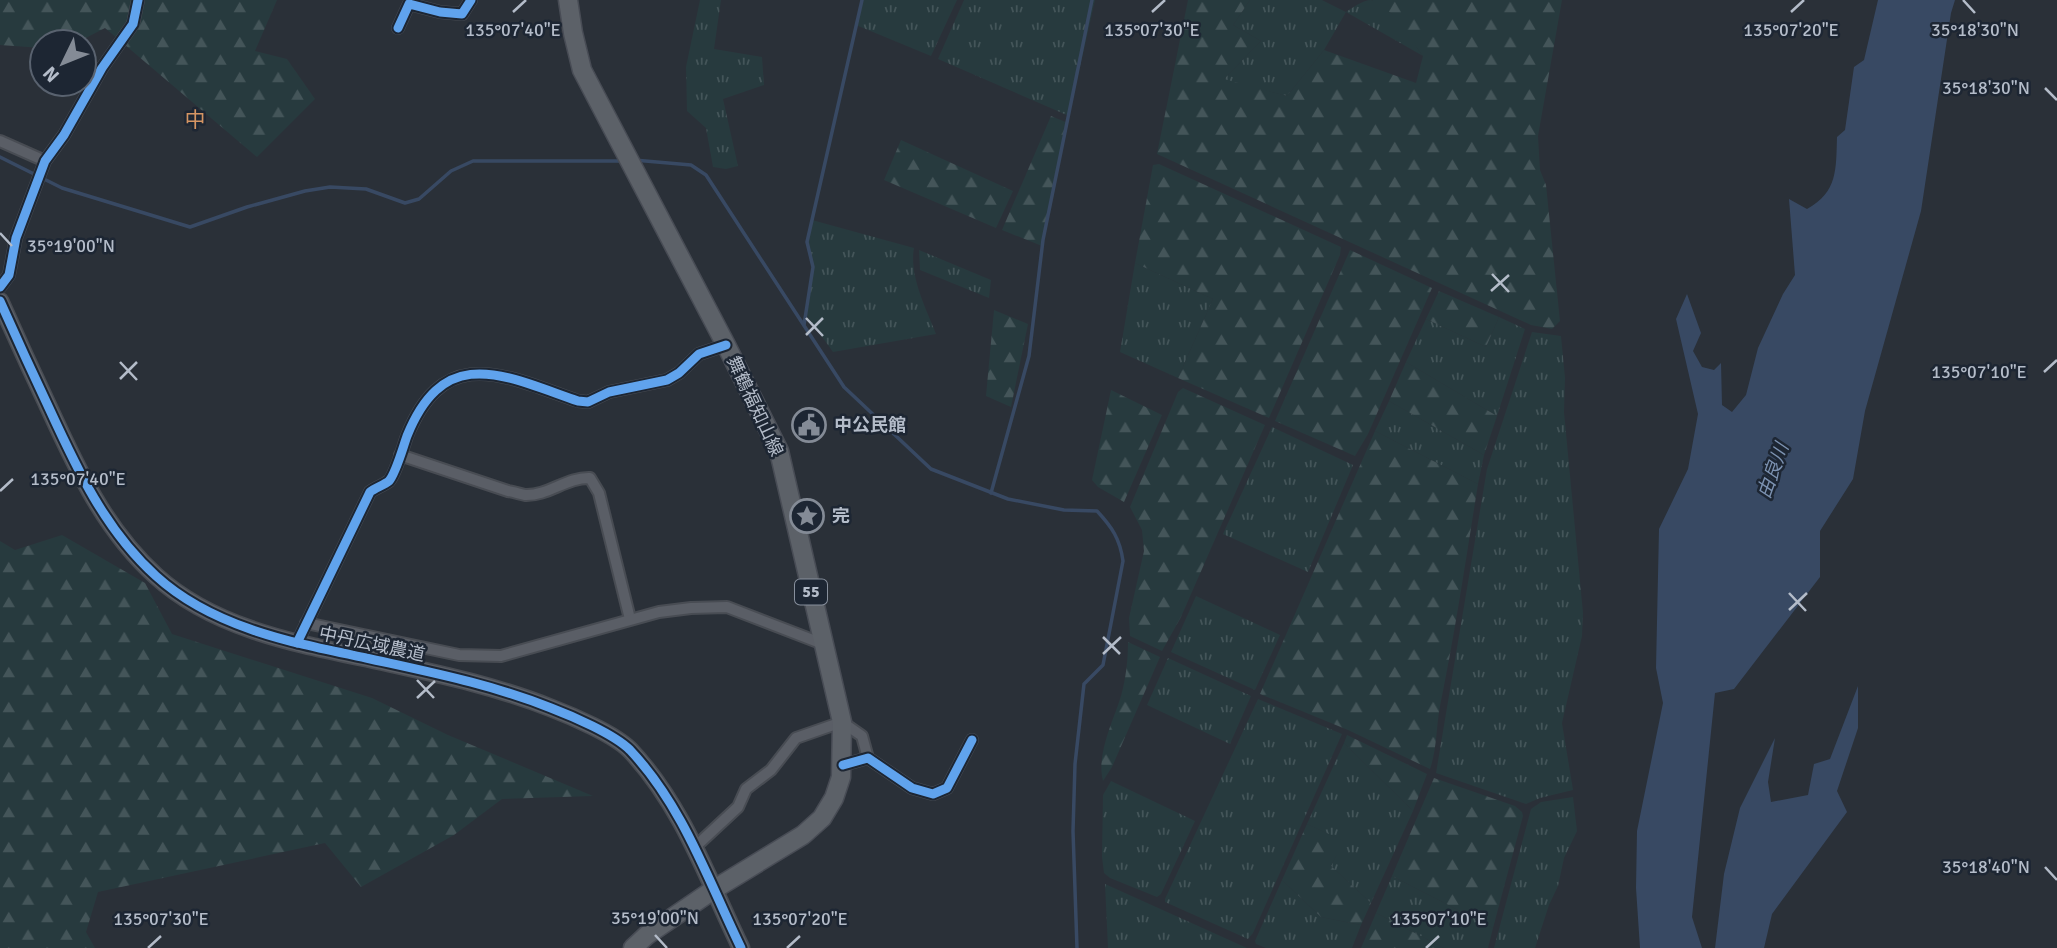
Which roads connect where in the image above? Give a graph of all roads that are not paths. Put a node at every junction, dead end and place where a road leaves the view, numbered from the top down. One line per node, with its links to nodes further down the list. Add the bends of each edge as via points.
1 (138, 0): 6 (street, via 133,24)
2 (471, 0): 4 (street, via 462,14 410,4)
3 (568, 0): 9 (main road, 舞鶴福知山線 / 55, via 582,70)
4 (398, 28)
5 (0, 141): 6 (street)
6 (45, 161): 7 (street, via 16,238 9,275)
7 (0, 287)
8 (0, 301): 13 (street, 中丹広域農道, via 92,497 135,555 183,596 236,625)
9 (726, 345): 10 (street, via 699,354 667,380 609,392 588,402 474,372 447,382 421,406); 14 (main road, 舞鶴福知山線 / 55, via 779,451)
10 (400, 455): 11 (street, via 526,495 577,477 590,478 599,493); 12 (street, via 389,480 370,492)
11 (630, 619): 12 (street, via 501,656 459,655); 14 (street, via 727,607)
12 (306, 623): 13 (street)
13 (298, 643): 19 (street, 中丹広域農道, via 511,692 576,717 627,747 655,779)
14 (822, 644): 15 (main road, 舞鶴福知山線 / 55)
15 (842, 722): 17 (street, via 862,736); 18 (main road, 舞鶴福知山線 / 55); 19 (street, via 796,738 771,770 746,789 738,807)
16 (972, 740): 17 (street, via 947,788 933,794 912,788)
17 (868, 758): 18 (street)
18 (843, 765): 20 (main road, 舞鶴福知山線 / 55, via 834,798 822,818 803,835)
19 (695, 847): 20 (street, 中丹広域農道)
20 (713, 890): 21 (main road, 舞鶴福知山線 / 55); 22 (street, 中丹広域農道)
21 (633, 948)
22 (741, 948)

